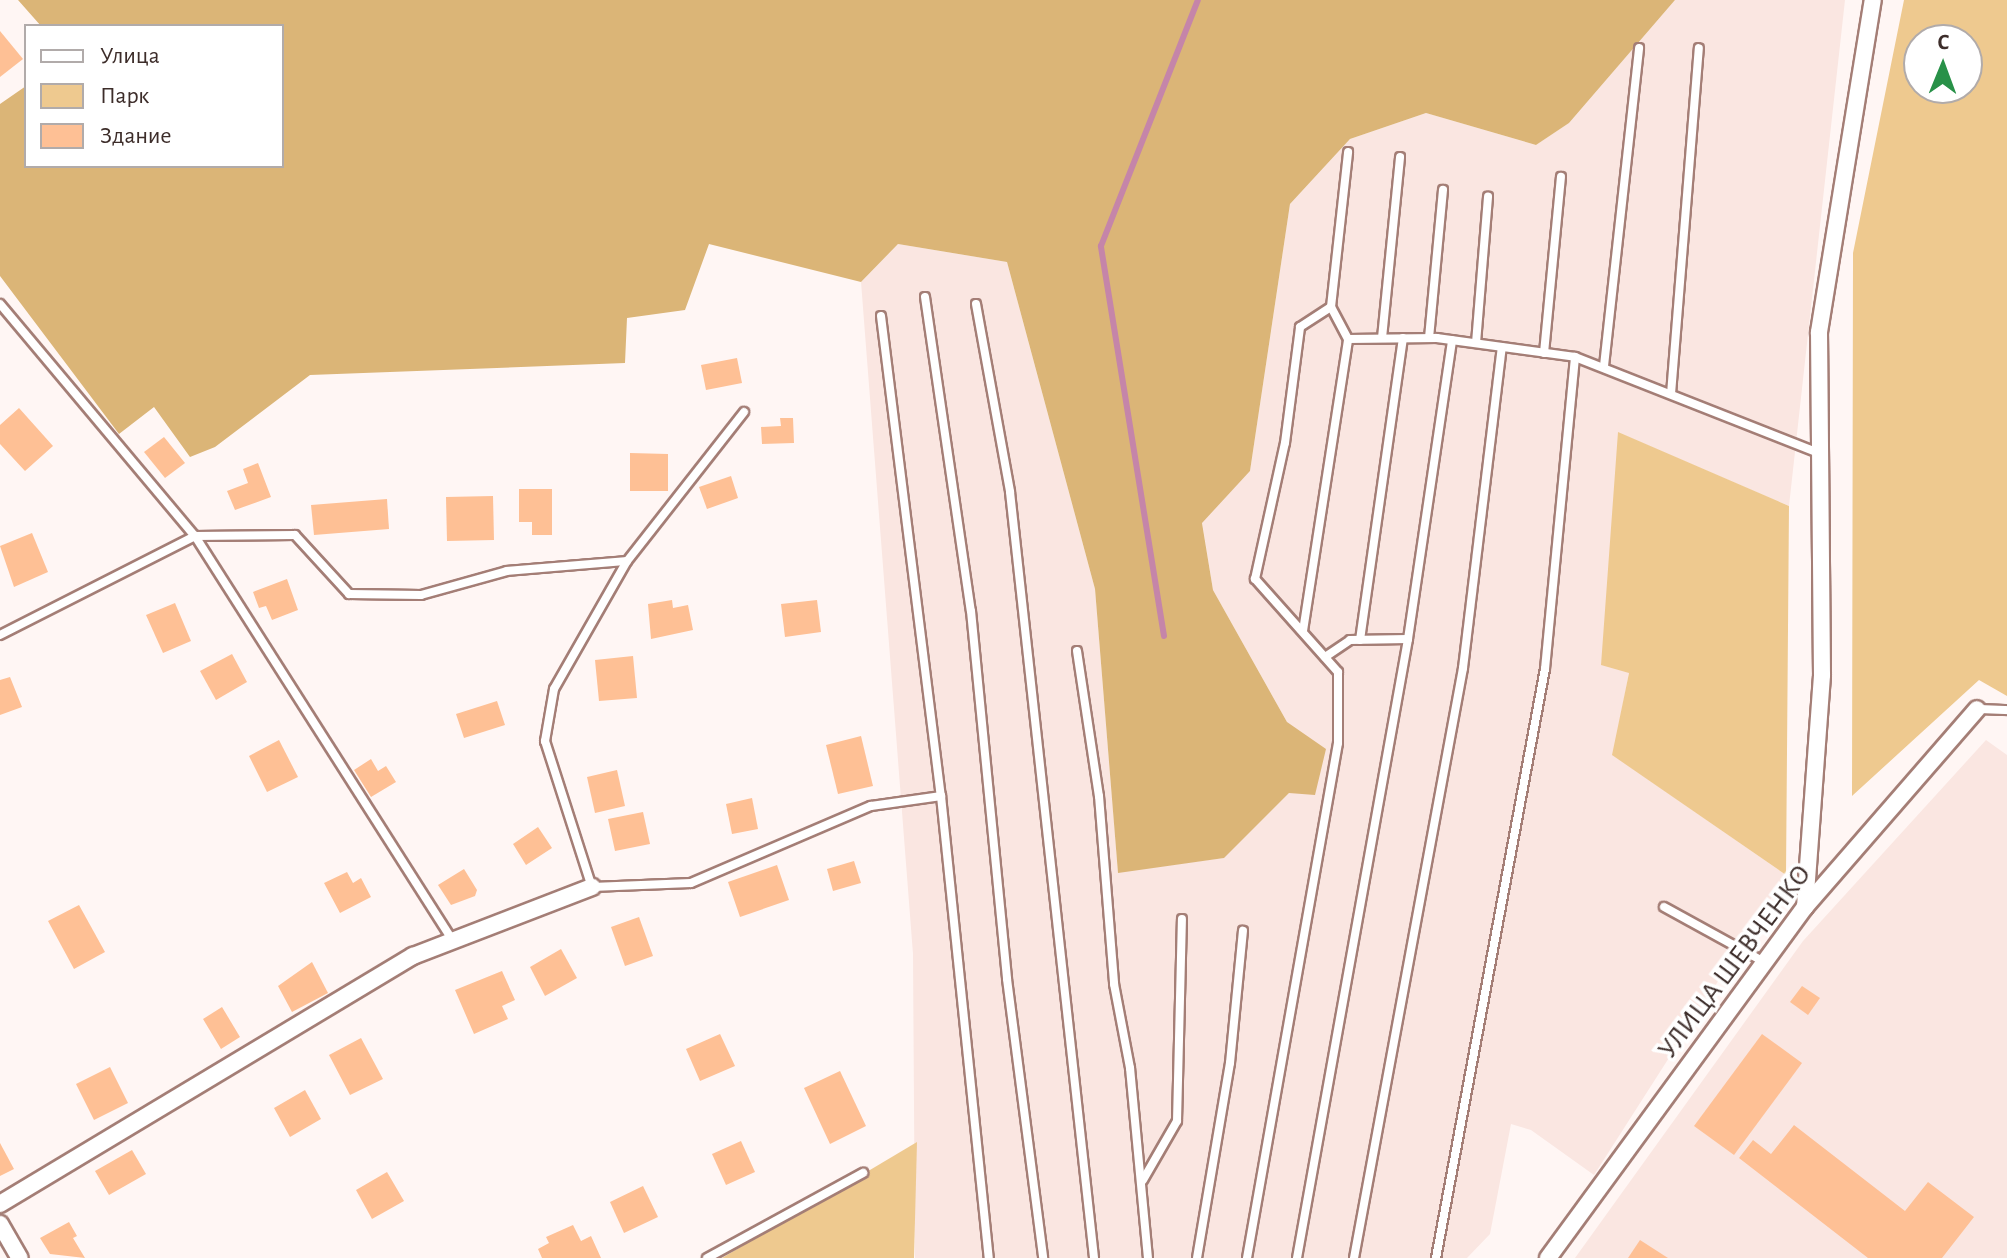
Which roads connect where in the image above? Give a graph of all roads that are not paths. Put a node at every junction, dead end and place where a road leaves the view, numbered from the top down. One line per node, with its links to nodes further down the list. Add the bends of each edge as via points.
1 (1873, 0): 26 (street, via 1819,332)
2 (1639, 48): 23 (lane)
3 (1699, 48): 24 (lane)
4 (1348, 152): 12 (lane)
5 (1400, 157): 14 (lane)
6 (1561, 177): 21 (lane)
7 (1443, 190): 16 (lane)
8 (1488, 196): 19 (lane)
9 (925, 297): 52 (lane, via 971,611 1006,964)
10 (0, 304): 27 (lane)
11 (976, 304): 53 (lane, via 1010,492)
12 (1331, 307): 17 (lane); 29 (lane, via 1300,327 1285,443 1255,579)
13 (881, 316): 37 (lane)
14 (1382, 338): 15 (lane); 17 (lane)
15 (1403, 338): 16 (lane); 32 (lane)
16 (1429, 338): 18 (lane)
17 (1348, 339): 29 (lane)
18 (1452, 340): 19 (lane); 31 (lane)
19 (1476, 343): 20 (lane)
20 (1502, 347): 21 (lane); 58 (lane, via 1463,668)
21 (1544, 353): 22 (lane)
22 (1575, 357): 23 (lane); 59 (lane, via 1545,669)
23 (1604, 366): 24 (lane)
24 (1671, 394): 26 (lane)
25 (744, 412): 28 (lane)
26 (1820, 453): 40 (street, via 1822,675)
27 (195, 536): 28 (lane, via 295,535 349,594 421,595 507,571); 30 (lane); 43 (lane)
28 (627, 561): 38 (lane, via 554,689 545,741)
29 (1303, 631): 34 (lane)
30 (0, 635)
31 (1408, 639): 32 (lane); 57 (lane)
32 (1360, 640): 34 (lane)
33 (1077, 651): 46 (lane, via 1099,796 1114,984)
34 (1325, 657): 56 (lane, via 1338,672 1338,743)
35 (1977, 709): 36 (lane); 40 (street, УЛИЦА ШЕВЧЕНКО)
36 (2007, 710)
37 (941, 796): 38 (lane, via 871,806 691,883); 51 (lane)
38 (592, 887): 43 (street)
39 (1664, 907): 44 (lane)
40 (1805, 907): 44 (street, УЛИЦА ШЕВЧЕНКО)
41 (1182, 919): 46 (lane, via 1177,1121)
42 (1243, 931): 55 (lane, via 1230,1063)
43 (453, 941): 47 (street, via 413,956)
44 (1765, 962): 60 (street, УЛИЦА ШЕВЧЕНКО)
45 (863, 1173): 50 (lane)
46 (1143, 1180): 54 (lane)
47 (0, 1204)
48 (0, 1224): 49 (street)
49 (20, 1258)
50 (707, 1258)
51 (989, 1258)
52 (1043, 1258)
53 (1094, 1258)
54 (1148, 1258)
55 (1197, 1258)
56 (1247, 1258)
57 (1297, 1258)
58 (1354, 1258)
59 (1436, 1258)
60 (1548, 1258)

